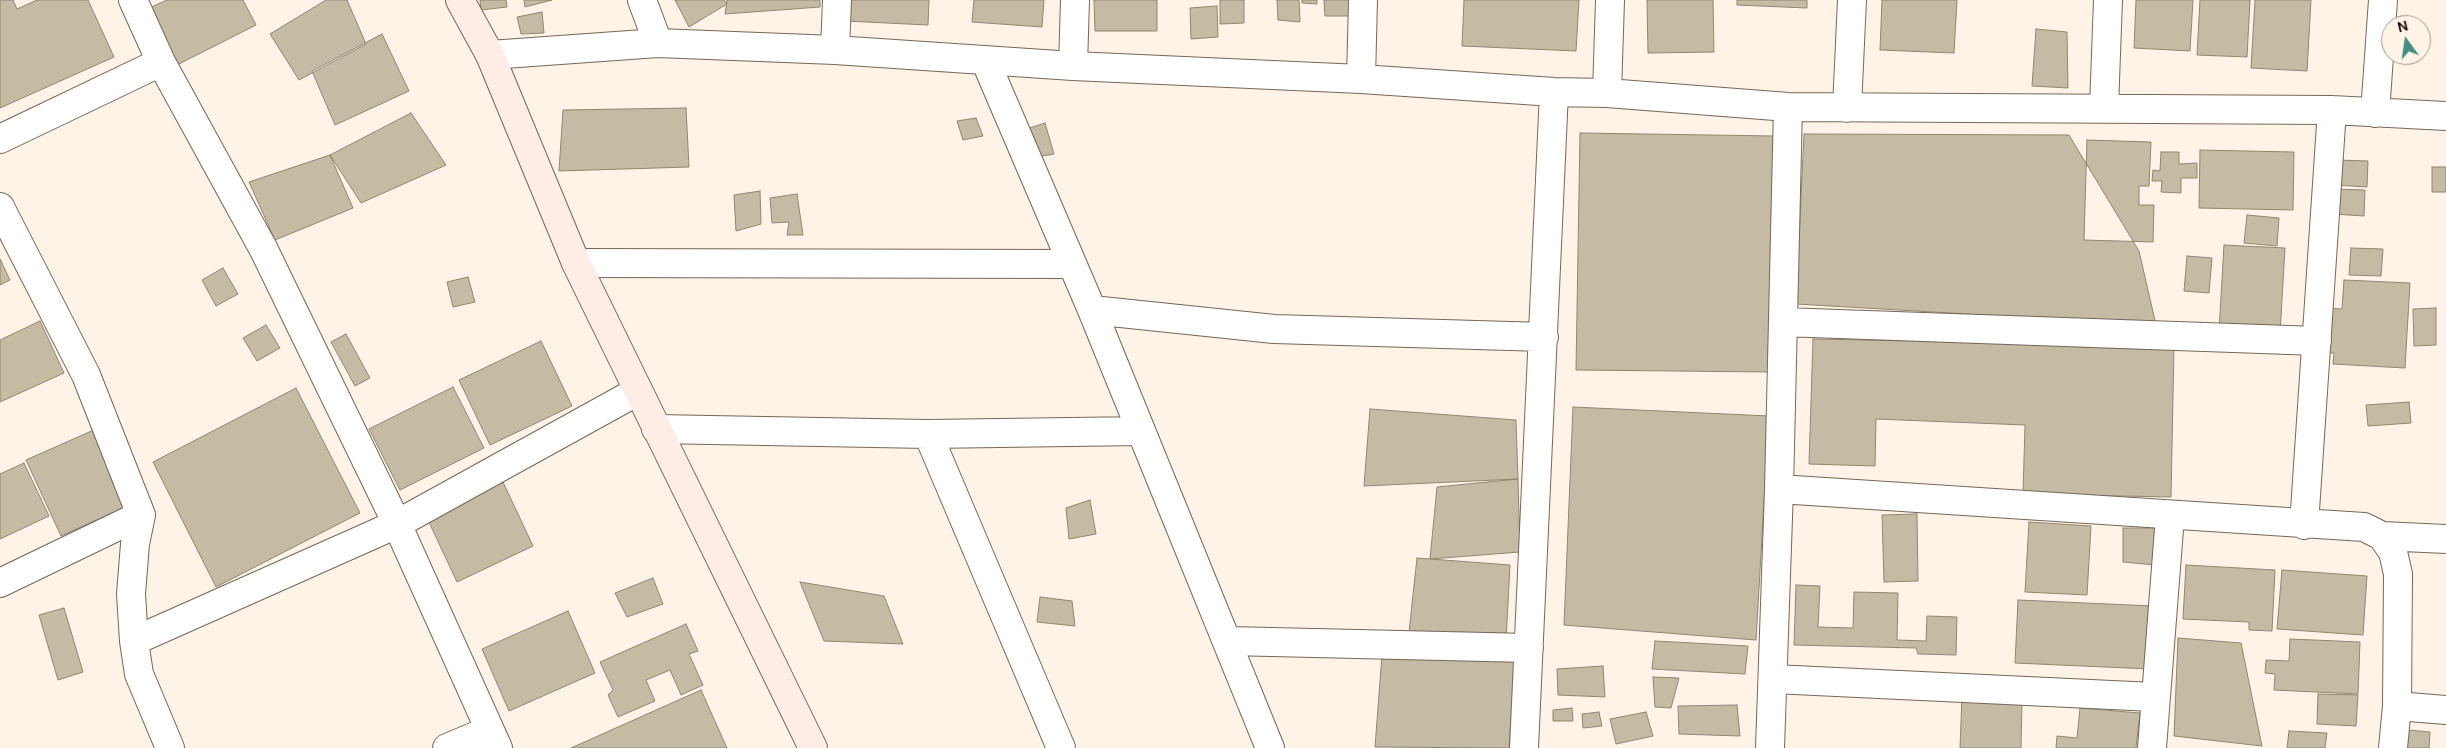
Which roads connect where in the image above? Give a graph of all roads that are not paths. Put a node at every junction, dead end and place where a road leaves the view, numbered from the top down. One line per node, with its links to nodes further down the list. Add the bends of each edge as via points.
1 (133, 0): 15 (street)
2 (460, 0): 13 (street)
3 (642, 0): 11 (street)
4 (837, 0): 12 (street)
5 (1075, 0): 16 (street)
6 (1363, 0): 17 (street)
7 (1610, 0): 19 (street)
8 (1852, 0): 21 (street)
9 (2108, 0): 22 (street)
10 (2383, 0): 24 (street)
11 (658, 43): 12 (street); 13 (street)
12 (835, 50): 14 (street)
13 (490, 55): 28 (street)
14 (985, 60): 16 (street); 29 (street)
15 (161, 62): 26 (street); 41 (street, via 264,250)
16 (1073, 66): 17 (street)
17 (1361, 79): 18 (street)
18 (1554, 92): 19 (street); 32 (street)
19 (1608, 93): 20 (street)
20 (1788, 107): 21 (street); 31 (street)
21 (1847, 108): 22 (street)
22 (2104, 108): 23 (street)
23 (2332, 110): 24 (street); 33 (street)
24 (2374, 113): 25 (street)
25 (2446, 116)
26 (0, 139)
27 (0, 207): 39 (street, via 86,375)
28 (576, 263): 29 (street); 34 (street)
29 (1072, 264): 30 (street)
30 (1092, 310): 32 (street, via 1274,329); 36 (street)
31 (1782, 322): 33 (street); 38 (street)
32 (1544, 337): 48 (street)
33 (2317, 341): 42 (street)
34 (638, 391): 35 (street); 41 (street)
35 (656, 429): 37 (street); 56 (street)
36 (1140, 431): 37 (street); 47 (street)
37 (928, 434): 57 (street)
38 (1780, 489): 40 (street); 49 (street)
39 (141, 515): 45 (street); 46 (street, via 131,594)
40 (2170, 516): 42 (street); 50 (street)
41 (397, 524): 46 (street); 53 (street)
42 (2304, 525): 43 (street, via 2364,527)
43 (2382, 536): 44 (street); 51 (street, via 2393,552 2398,574)
44 (2446, 539)
45 (0, 582)
46 (134, 641): 54 (street, via 139,674)
47 (1228, 641): 48 (street); 58 (street)
48 (1529, 648): 59 (street)
49 (1773, 679): 50 (street); 60 (street)
50 (2154, 697): 61 (street)
51 (2397, 706): 52 (street); 62 (street)
52 (2446, 710)
53 (494, 739): 55 (street)
54 (170, 748)
55 (447, 748)
56 (813, 748)
57 (1060, 748)
58 (1270, 748)
59 (1524, 748)
60 (1770, 748)
61 (2152, 748)
62 (2393, 748)

